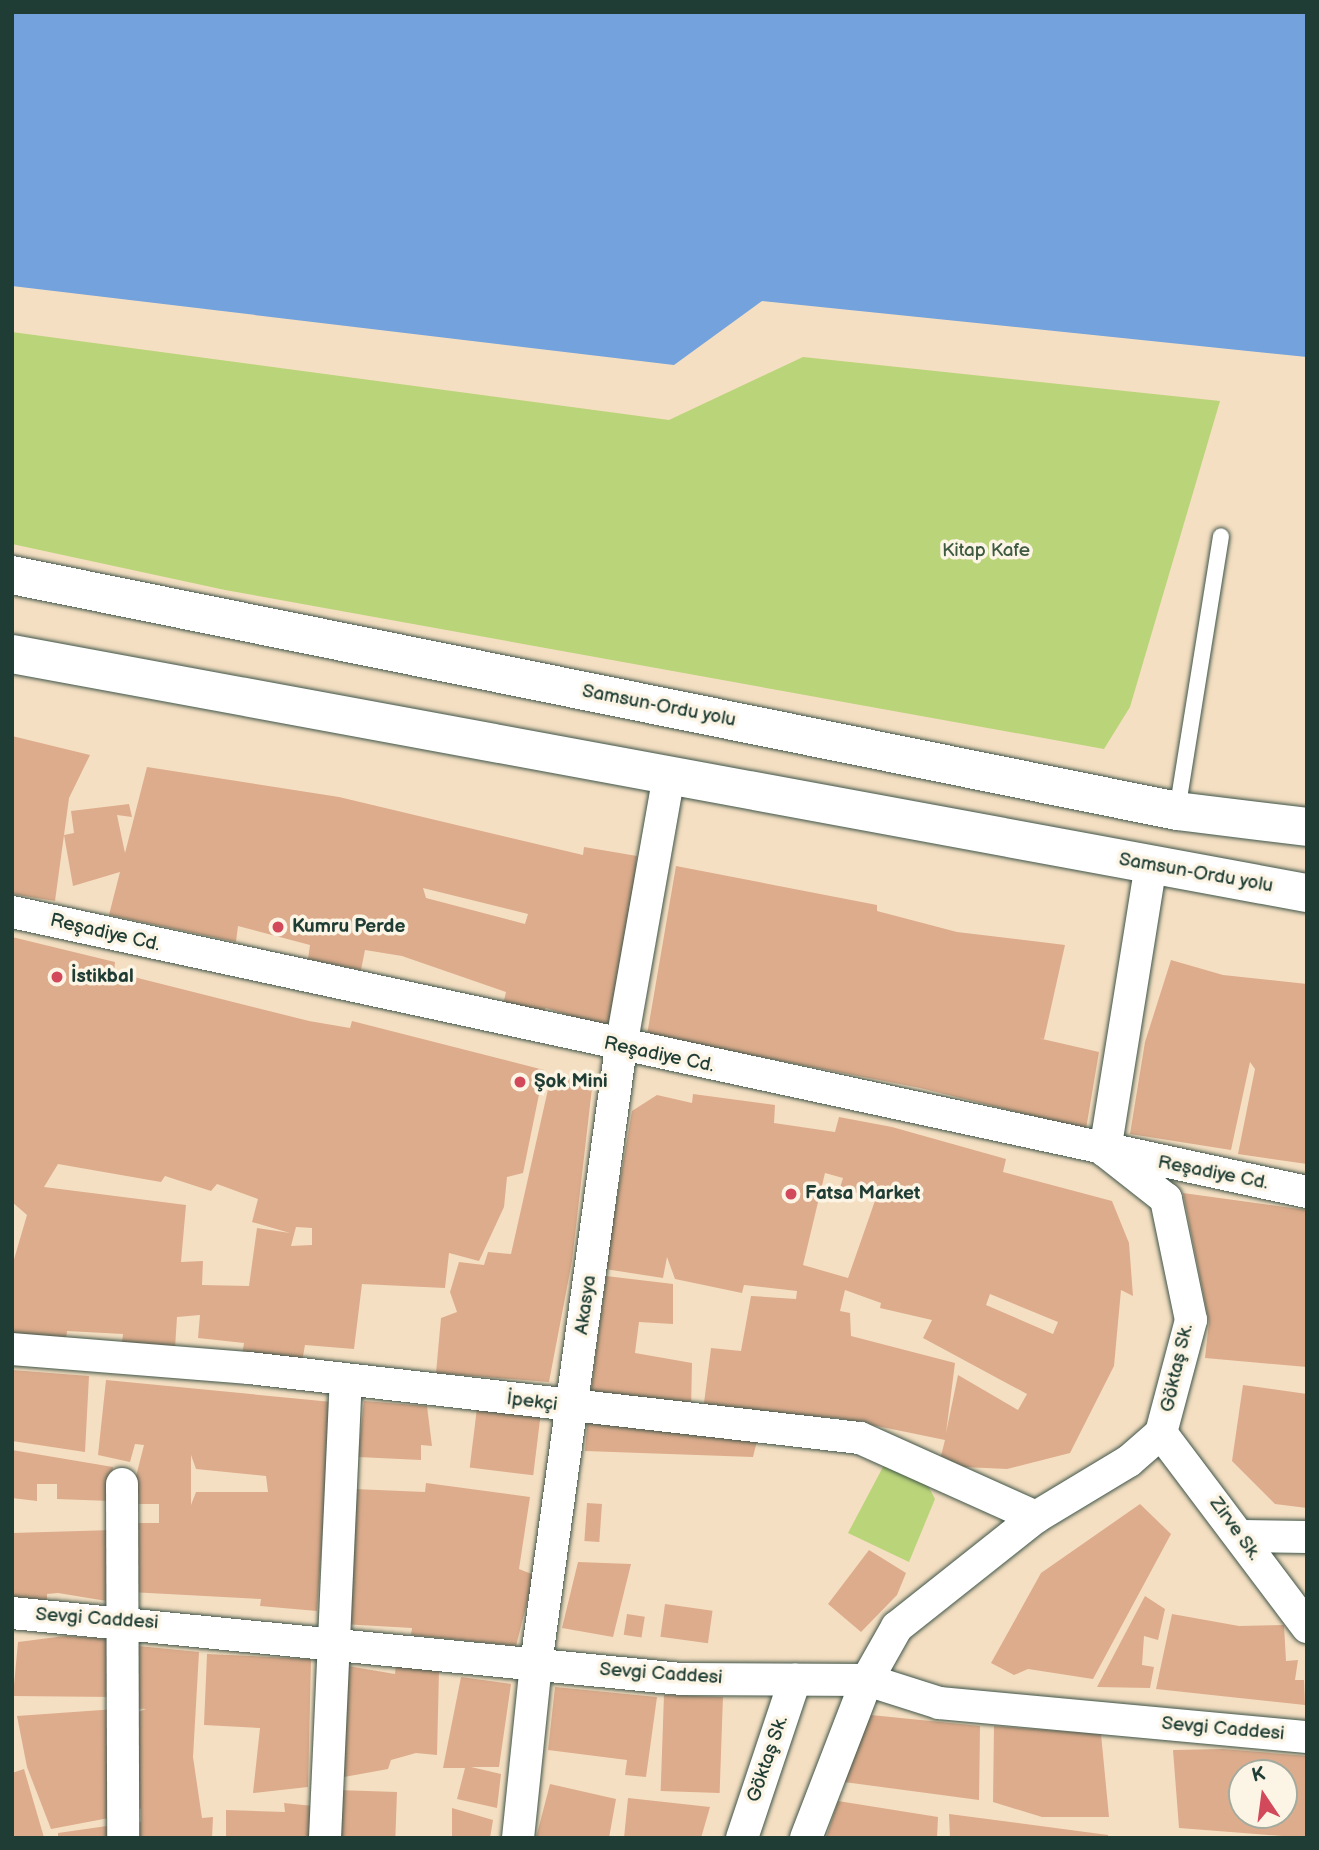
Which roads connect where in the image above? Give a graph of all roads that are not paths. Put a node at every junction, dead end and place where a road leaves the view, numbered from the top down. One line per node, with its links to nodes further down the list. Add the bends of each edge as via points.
1 (1221, 537): 5 (lane)
2 (12, 575): 5 (highway, Samsun-Ordu yolu)
3 (12, 654): 4 (highway, Samsun-Ordu yolu)
4 (669, 775): 7 (highway, Samsun-Ordu yolu); 10 (street, Akasya)
5 (1177, 811): 6 (highway, Samsun-Ordu yolu)
6 (1307, 827)
7 (1151, 864): 8 (highway, Samsun-Ordu yolu); 11 (street)
8 (1307, 893)
9 (12, 912): 10 (street, Reşadiye Cd.)
10 (621, 1047): 11 (street, Reşadiye Cd.); 15 (street, Akasya)
11 (1105, 1151): 12 (street, Reşadiye Cd.); 16 (street, Göktaş Sk., via 1166,1199 1191,1320)
12 (1307, 1192)
13 (12, 1349): 14 (street, İpekçi)
14 (346, 1380): 15 (street, İpekçi); 24 (street)
15 (571, 1407): 18 (street, İpekçi, via 860,1438); 25 (street, Akasya)
16 (1161, 1433): 18 (street, Göktaş Sk., via 1129,1461); 19 (street, Zirve Sk.)
17 (122, 1484): 22 (street)
18 (1036, 1517): 27 (street, Göktaş Sk., via 897,1627)
19 (1243, 1536): 20 (street); 23 (street, Zirve Sk.)
20 (1307, 1537)
21 (12, 1613): 22 (street, Sevgi Caddesi)
22 (122, 1619): 24 (street, Sevgi Caddesi); 29 (street)
23 (1307, 1627)
24 (331, 1642): 25 (street, Sevgi Caddesi); 30 (street)
25 (536, 1664): 26 (street, Sevgi Caddesi, via 682,1679); 31 (street, Akasya)
26 (795, 1680): 27 (street, Sevgi Caddesi); 32 (street, Göktaş Sk.)
27 (867, 1680): 28 (street, Sevgi Caddesi, via 939,1703); 33 (street, Göktaş Sk.)
28 (1307, 1737)
29 (122, 1838)
30 (325, 1838)
31 (518, 1838)
32 (742, 1838)
33 (806, 1838)

